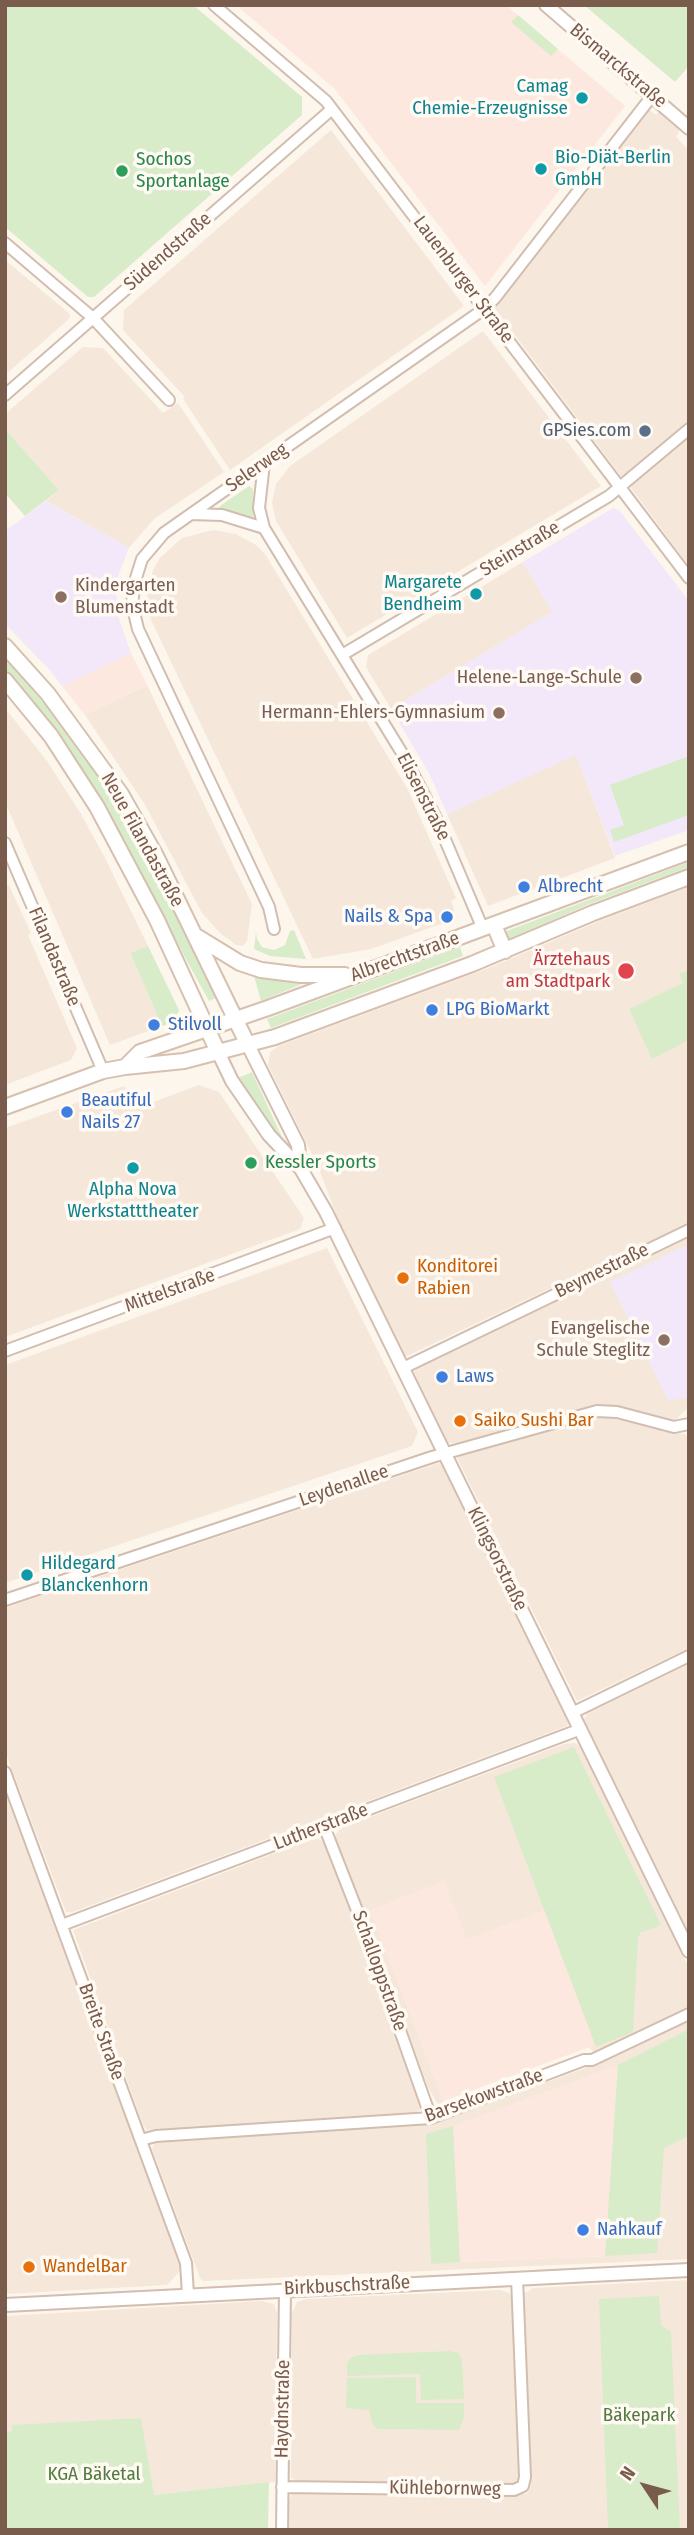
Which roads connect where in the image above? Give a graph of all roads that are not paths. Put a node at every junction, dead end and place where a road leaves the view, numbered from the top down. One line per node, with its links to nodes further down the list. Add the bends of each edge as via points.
1 (214, 5): 4 (street, Lauenburger Straße)
2 (546, 5): 3 (street, Bismarckstraße)
3 (652, 96): 5 (street, Bismarckstraße); 7 (street, Selerweg)
4 (332, 109): 7 (street, Lauenburger Straße); 8 (street, Südendstraße)
5 (689, 128)
6 (5, 243): 8 (street)
7 (484, 309): 12 (street, Selerweg); 13 (street, Lauenburger Straße)
8 (93, 318): 9 (street, Südendstraße); 10 (street)
9 (5, 395)
10 (169, 400)
11 (689, 429): 13 (street, Steinstraße)
12 (264, 463): 14 (street, Selerweg); 15 (street, Elisenstraße, via 259,508)
13 (620, 488): 16 (street, Lauenburger Straße); 18 (street, Steinstraße)
14 (191, 514): 15 (street, via 222,515); 24 (street, Selerweg, via 164,533 142,559 132,604 138,629 270,907)
15 (264, 528): 18 (street, Elisenstraße)
16 (689, 578)
17 (8, 648): 25 (main road, Neue Filandastraße, via 63,713 121,794)
18 (342, 655): 23 (street, Elisenstraße, via 416,778)
19 (5, 680): 29 (main road, Neue Filandastraße, via 51,736 97,807)
20 (5, 843): 33 (street, Filandastraße)
21 (689, 852): 23 (main road, Albrechtstraße)
22 (689, 877): 26 (main road, Albrechtstraße)
23 (488, 927): 26 (main road); 27 (main road, Albrechtstraße)
24 (274, 929)
25 (193, 934): 27 (main road, via 240,963 261,970); 28 (main road, Neue Filandastraße)
26 (505, 951): 30 (main road, Albrechtstraße)
27 (357, 975): 28 (main road, Albrechtstraße)
28 (236, 1019): 29 (main road, Albrechtstraße); 30 (main road, Neue Filandastraße)
29 (208, 1029): 31 (main road, Neue Filandastraße); 32 (main road, Albrechtstraße, via 140,1052)
30 (248, 1045): 31 (main road, Albrechtstraße); 35 (street, Klingsorstraße, via 298,1145)
31 (218, 1052): 32 (main road, Albrechtstraße); 35 (street, Klingsorstraße, via 269,1135)
32 (125, 1067): 33 (main road, Albrechtstraße)
33 (103, 1072): 34 (main road, Albrechtstraße)
34 (5, 1107)
35 (301, 1169): 36 (street, Klingsorstraße)
36 (335, 1228): 38 (street, Mittelstraße); 39 (street, Klingsorstraße)
37 (689, 1230): 39 (street, Beymestraße)
38 (5, 1351)
39 (403, 1368): 41 (street, Klingsorstraße)
40 (689, 1424): 41 (street, Leydenallee, via 681,1428 597,1411)
41 (445, 1453): 42 (street, Leydenallee); 44 (street, Klingsorstraße)
42 (5, 1600)
43 (689, 1656): 44 (street)
44 (572, 1713): 45 (street, Klingsorstraße)
45 (580, 1729): 47 (street, Lutherstraße); 49 (street, Klingsorstraße)
46 (5, 1772): 48 (street, Breite Straße)
47 (324, 1826): 48 (street, Lutherstraße); 51 (street, Schalloppstraße)
48 (62, 1925): 52 (street, Breite Straße)
49 (689, 1951)
50 (689, 2014): 51 (street, Barsekowstraße, via 592,2060)
51 (431, 2118): 52 (street, Barsekowstraße)
52 (141, 2140): 56 (street, Breite Straße, via 187,2263)
53 (689, 2270): 54 (street, Birkbuschstraße)
54 (517, 2278): 55 (street, Birkbuschstraße); 58 (street, Kühlebornweg, via 523,2486 514,2490)
55 (285, 2289): 56 (street, Birkbuschstraße); 58 (street, Haydnstraße)
56 (188, 2294): 57 (street, Birkbuschstraße)
57 (5, 2305)
58 (282, 2487): 59 (street, Haydnstraße)
59 (282, 2530)

